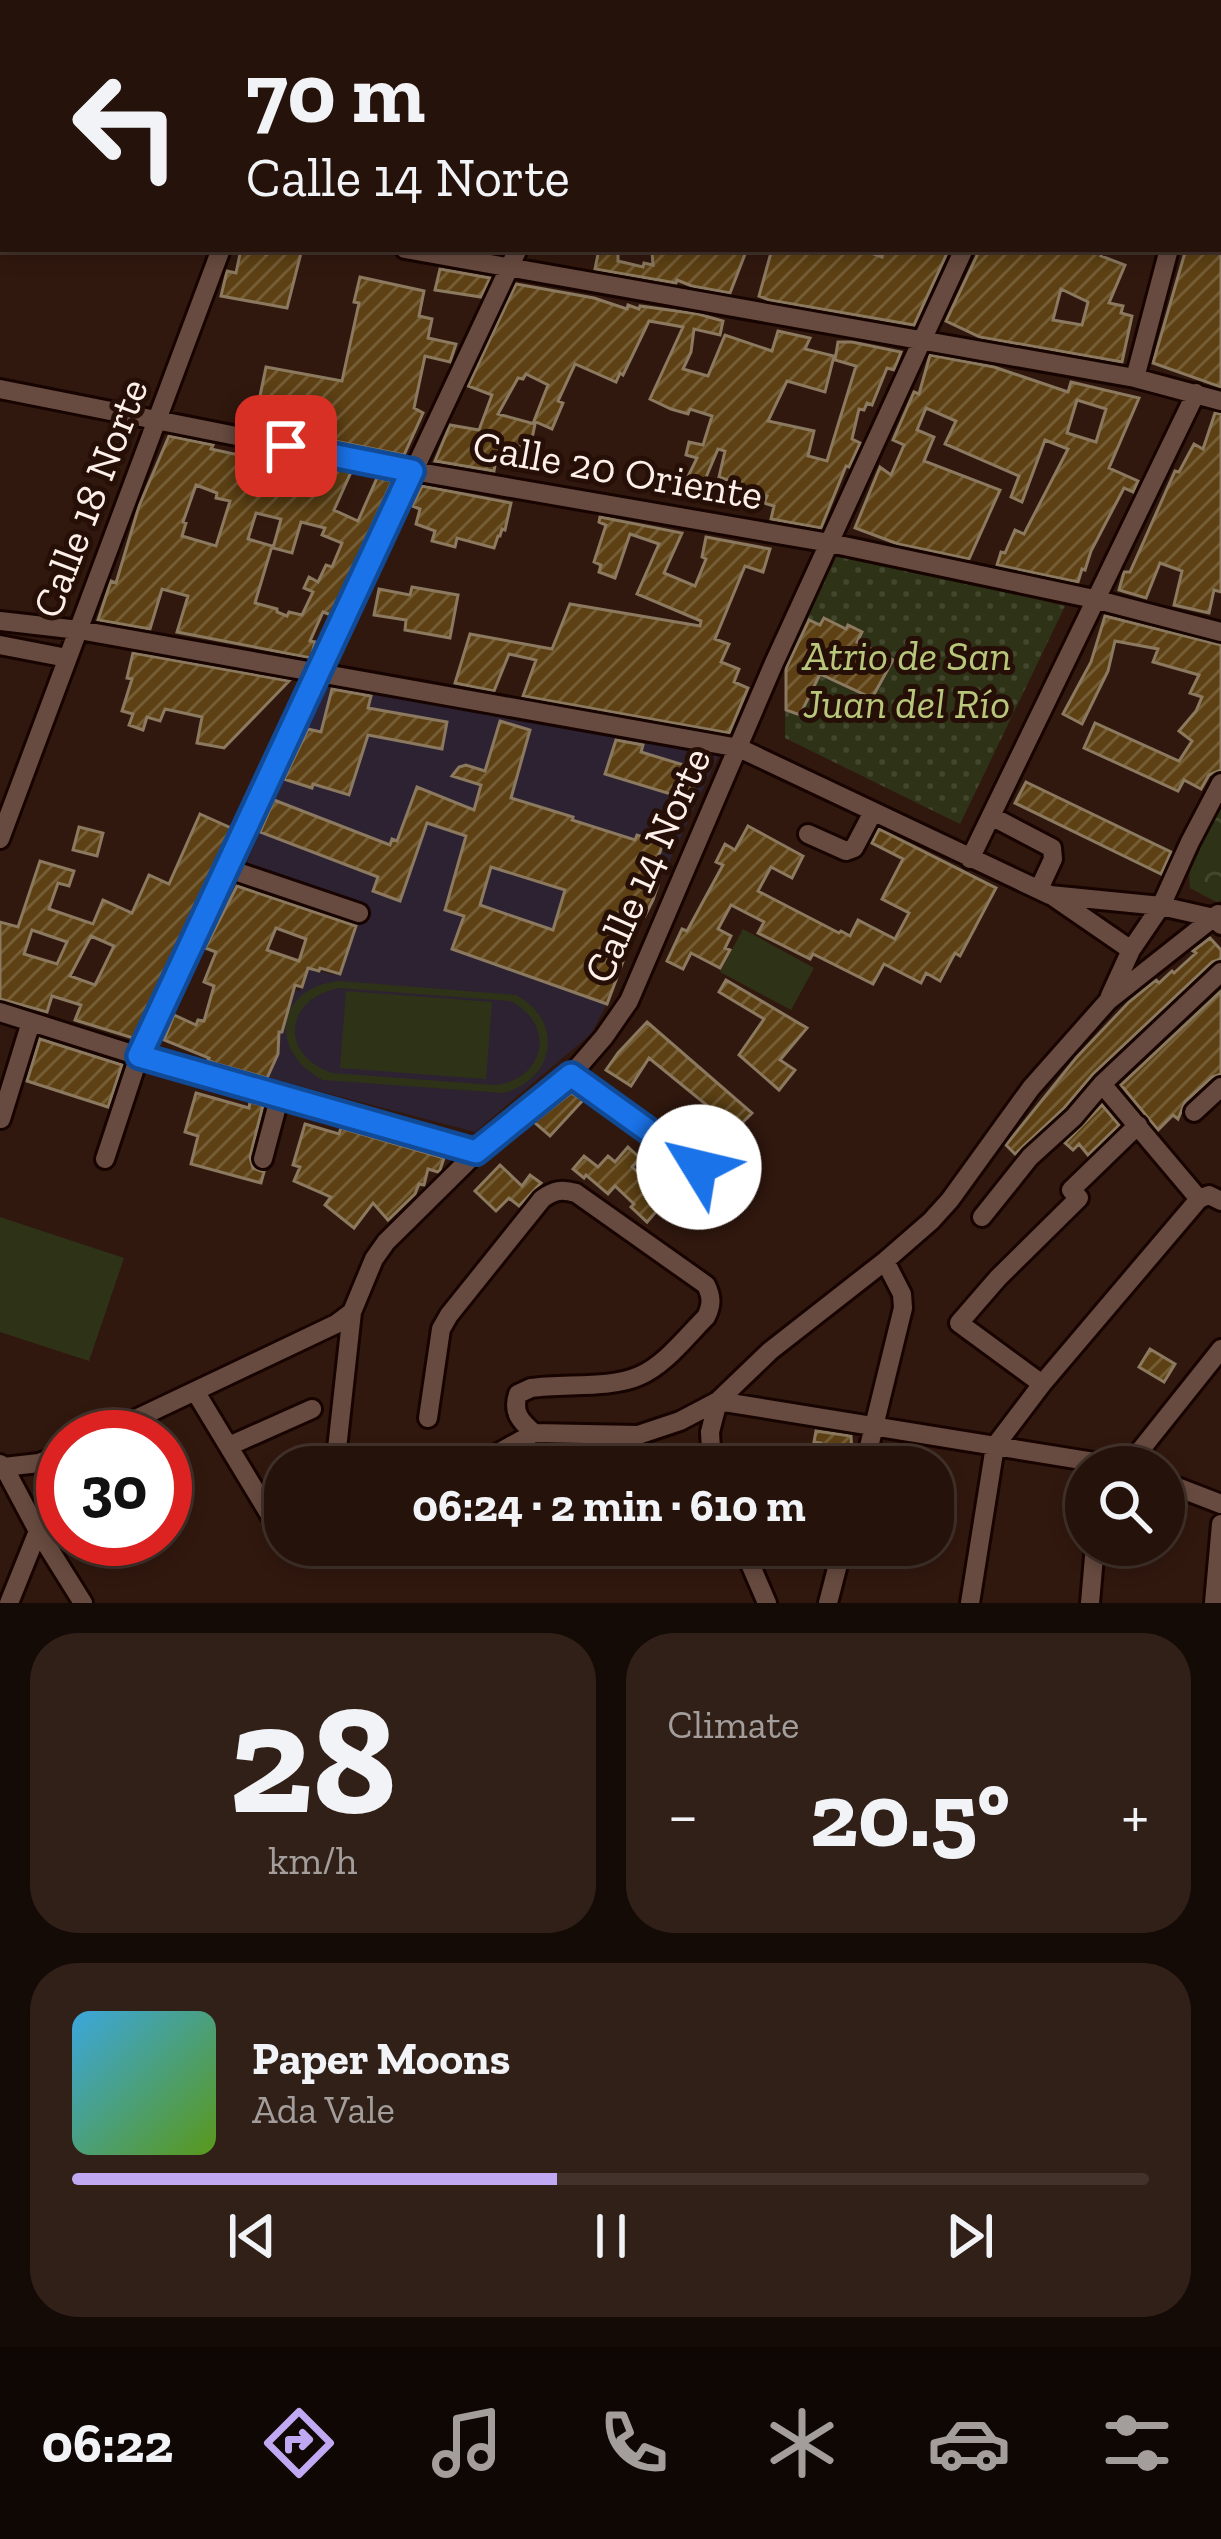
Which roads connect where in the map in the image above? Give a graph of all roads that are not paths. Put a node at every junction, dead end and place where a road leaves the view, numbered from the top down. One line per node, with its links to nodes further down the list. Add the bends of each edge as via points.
1 (220, 252): 11 (street, Calle 18 Norte)
2 (441, 252): 5 (street)
3 (963, 252): 6 (street, Calle 14 Norte)
4 (1168, 252): 7 (street)
5 (513, 258): 6 (street); 12 (street)
6 (922, 339): 7 (street); 13 (street, Calle 14 Norte)
7 (1135, 378): 9 (street)
8 (0, 389): 11 (street, Calle 20 Oriente)
9 (1196, 393): 10 (street); 14 (street)
10 (1221, 400)
11 (159, 421): 12 (street, Calle 20 Oriente); 16 (street, Calle 18 Norte)
12 (412, 471): 13 (street, Calle 20 Oriente); 20 (street)
13 (830, 543): 14 (street, Calle 20 Oriente); 21 (street, Calle 14 Norte)
14 (1094, 599): 17 (street, Calle 20 Oriente); 25 (street)
15 (0, 621): 16 (street)
16 (79, 630): 19 (street, Calle 18 Norte); 20 (street)
17 (1221, 632)
18 (0, 645): 19 (street)
19 (68, 658): 23 (street, Calle 18 Norte)
20 (319, 672): 21 (street); 29 (street)
21 (739, 748): 24 (street); 40 (street, Calle 14 Norte, via 629,1001)
22 (1221, 783): 31 (street)
23 (5, 812): 27 (street, Calle 18 Norte)
24 (873, 812): 26 (street, via 847,851); 28 (street)
25 (991, 816): 28 (street); 30 (street, via 1052,848)
26 (808, 834)
27 (0, 839)
28 (970, 859): 30 (street)
29 (226, 868): 32 (street); 39 (street)
30 (1044, 892): 31 (street); 34 (street)
31 (1161, 906): 33 (street); 34 (street)
32 (359, 913)
33 (1219, 918): 36 (street)
34 (1131, 950): 36 (street)
35 (1221, 972): 41 (street)
36 (1108, 1001): 53 (street, via 1031,1088 950,1200)
37 (0, 1012): 38 (street)
38 (31, 1022): 39 (street); 45 (street)
39 (139, 1056): 43 (street); 48 (street)
40 (571, 1075): 47 (street, Calle 14 Norte); 50 (street)
41 (1102, 1084): 46 (street); 52 (street)
42 (1221, 1087): 44 (street)
43 (280, 1095): 47 (street); 49 (street)
44 (1194, 1112)
45 (1, 1119)
46 (1138, 1125): 51 (street); 56 (street, via 959,1323)
47 (476, 1152): 54 (street, Calle 14 Norte, via 386,1242)
48 (105, 1159)
49 (263, 1159)
50 (731, 1190)
51 (1210, 1198): 56 (street)
52 (982, 1216)
53 (885, 1261): 58 (street); 62 (street, via 903,1308)
54 (352, 1312): 57 (street); 66 (street, Calle 14 Norte)
55 (1221, 1349): 72 (street)
56 (1042, 1384): 71 (street)
57 (196, 1391): 60 (street); 65 (street)
58 (718, 1401): 62 (street); 64 (street, via 638,1436); 69 (street)
59 (312, 1409): 65 (street)
60 (156, 1410)
61 (428, 1418): 63 (street, via 449,1315 542,1199 565,1189 706,1285 711,1307 640,1376 518,1394 520,1421)
62 (874, 1426): 70 (street); 71 (street)
63 (534, 1433): 64 (street); 67 (street)
64 (574, 1435): 68 (street)
65 (229, 1446): 78 (street)
66 (337, 1446)
67 (511, 1446)
68 (575, 1446)
69 (711, 1446)
70 (869, 1446)
71 (995, 1446): 73 (street); 90 (street)
72 (1143, 1446)
73 (1065, 1458)
74 (36, 1463): 75 (street)
75 (2, 1466): 80 (street)
76 (1185, 1490): 77 (street)
77 (1221, 1504)
78 (264, 1505)
79 (1221, 1524): 92 (street)
80 (36, 1527)
81 (36, 1536): 86 (street)
82 (60, 1566): 87 (street)
83 (751, 1566): 88 (street)
84 (838, 1566): 89 (street)
85 (1093, 1566): 91 (street)
86 (8, 1603)
87 (83, 1603)
88 (767, 1603)
89 (828, 1603)
90 (970, 1603)
91 (1090, 1603)
92 (1214, 1603)

